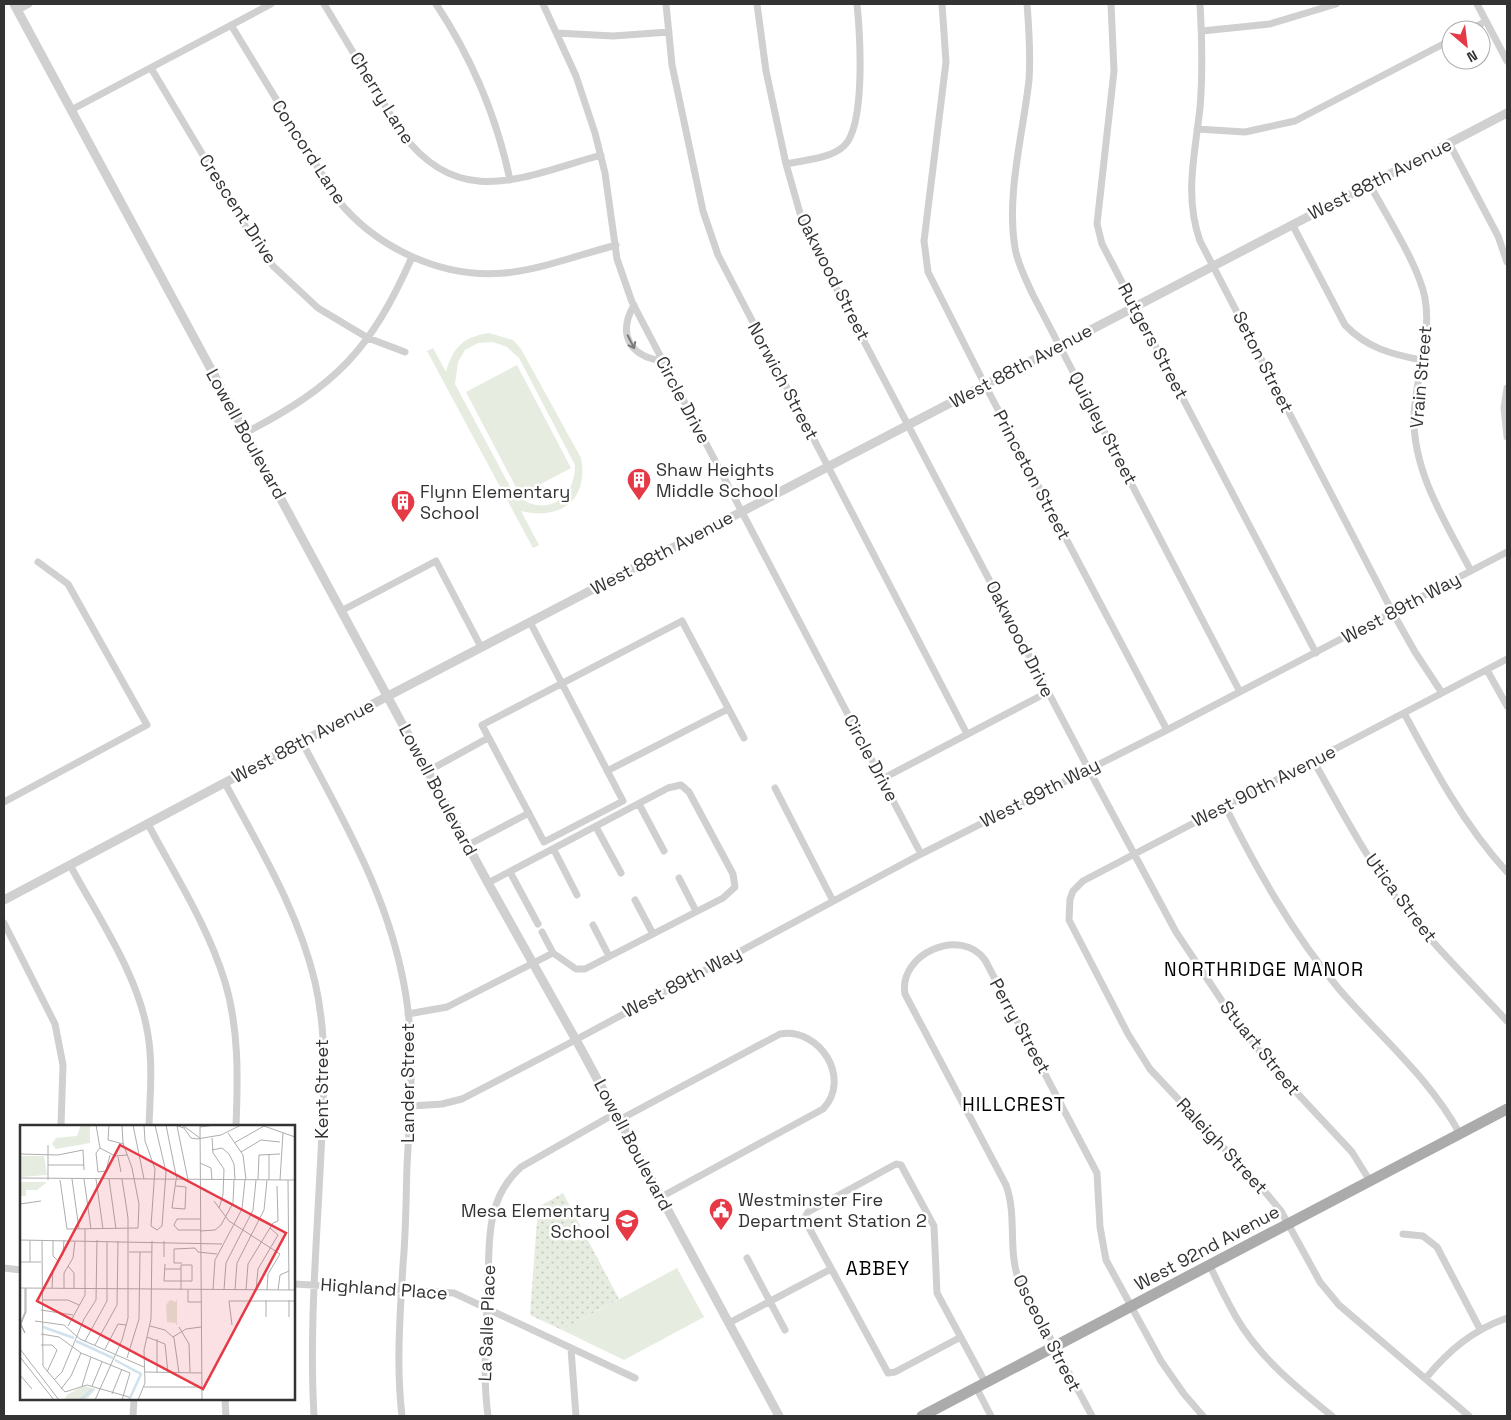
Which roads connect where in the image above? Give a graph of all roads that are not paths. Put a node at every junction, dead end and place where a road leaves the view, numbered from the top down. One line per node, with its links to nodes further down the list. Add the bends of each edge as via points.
1 (29, 4): 15 (street)
2 (271, 4): 17 (street)
3 (324, 4): 31 (street, Cherry Lane, via 401,132 420,155 441,170 462,179 487,183)
4 (436, 4): 31 (street, via 476,78 496,128)
5 (543, 4): 21 (street, Circle Drive)
6 (666, 4): 20 (street, Norwich Street)
7 (757, 4): 30 (street, Oakwood Street, via 766,72)
8 (857, 4): 30 (street, via 861,63 851,134 844,146 833,153)
9 (942, 4): 45 (street, Princeton Street, via 946,69 925,232 925,256 935,287)
10 (1027, 4): 41 (street, Quigley Street, via 1029,79 1013,226 1025,279)
11 (1111, 4): 39 (street, Rutgers Street, via 1114,71 1096,224 1102,244)
12 (1200, 4): 18 (street, Seton Street)
13 (1336, 4): 18 (street, via 1270,24)
14 (1476, 4): 16 (street)
15 (16, 7): 25 (street, Lowell Boulevard)
16 (1485, 20)
17 (231, 25): 24 (street); 35 (street, Concord Lane, via 337,199 375,236)
18 (1202, 31): 27 (street, Seton Street, via 1202,84)
19 (1491, 31): 23 (street)
20 (669, 32): 21 (street, via 613,36); 50 (street, Norwich Street, via 672,64 711,236 736,292)
21 (557, 33): 29 (street, Circle Drive)
22 (1441, 45): 27 (street, via 1295,121 1245,132)
23 (1507, 61)
24 (151, 68): 25 (street); 40 (street, Crescent Drive, via 265,256 296,290 318,308)
25 (71, 110): 48 (street, Lowell Boulevard)
26 (1507, 113): 28 (street, West 88th Avenue)
27 (1197, 129): 37 (street, Seton Street, via 1190,185 1192,215 1200,241)
28 (1449, 143): 32 (street, West 88th Avenue); 36 (street, via 1498,236)
29 (601, 155): 31 (street, Cherry Lane); 34 (street, Circle Drive)
30 (786, 164): 47 (street, Oakwood Street, via 804,226)
31 (510, 180)
32 (1370, 185): 33 (street, West 88th Avenue); 43 (street, Vrain Street, via 1414,268 1424,295 1427,321)
33 (1292, 224): 37 (street, West 88th Avenue); 43 (street, via 1350,330 1375,348)
34 (616, 245): 35 (street, Concord Lane, via 529,269 494,274 444,268); 38 (street, Circle Drive, via 622,277)
35 (412, 256): 40 (street, via 387,310)
36 (1507, 262)
37 (1213, 266): 39 (street, West 88th Avenue); 56 (street, Seton Street)
38 (634, 306): 44 (street, Circle Drive); 44 (street, one-way to 44, via 626,325 632,347 648,358)
39 (1135, 306): 41 (street, West 88th Avenue); 59 (street, Rutgers Street)
40 (368, 338): 42 (street, Crescent Drive); 48 (street, via 348,364 307,399)
41 (1060, 345): 45 (street, West 88th Avenue); 64 (street, Quigley Street)
42 (405, 352)
43 (1421, 360): 54 (street, Vrain Street, via 1414,416 1420,462 1428,487)
44 (662, 361): 51 (street, Circle Drive)
45 (984, 385): 47 (street, West 88th Avenue); 70 (street, Princeton Street)
46 (1507, 388): 49 (street, via 1504,415)
47 (908, 424): 50 (street, West 88th Avenue); 63 (street, Oakwood Drive)
48 (245, 433): 55 (street, Lowell Boulevard)
49 (1507, 438)
50 (828, 466): 51 (street, West 88th Avenue); 71 (street, Norwich Street)
51 (742, 512): 57 (street, West 88th Avenue); 79 (street, Circle Drive)
52 (1507, 552): 54 (street, West 89th Way)
53 (38, 562): 82 (street, via 68,584 147,725)
54 (1471, 571): 56 (street, West 89th Way)
55 (341, 610): 58 (street, via 436,562); 66 (street, Lowell Boulevard)
56 (1393, 613): 59 (street, West 89th Way); 65 (street, Seton Street)
57 (530, 622): 58 (street, West 88th Avenue); 62 (street)
58 (481, 648): 66 (street, West 88th Avenue)
59 (1316, 653): 64 (street, West 89th Way)
60 (1507, 659): 61 (street, West 90th Avenue)
61 (1487, 670): 65 (street, West 90th Avenue); 67 (street)
62 (562, 684): 68 (street, via 682,621); 72 (street, via 482,725); 78 (street)
63 (1048, 692): 71 (street); 76 (street, Oakwood Drive)
64 (1240, 692): 70 (street, West 89th Way)
65 (1442, 693): 69 (street, West 90th Avenue)
66 (388, 696): 74 (street, West 88th Avenue); 77 (street, Lowell Boulevard)
67 (1507, 706)
68 (728, 709): 73 (street); 78 (street)
69 (1404, 713): 75 (street, West 90th Avenue); 95 (street, via 1444,787)
70 (1167, 730): 76 (street, West 89th Way)
71 (967, 734): 79 (street)
72 (488, 738): 77 (street); 85 (street)
73 (744, 738)
74 (302, 742): 80 (street, West 88th Avenue); 114 (street, Lander Street, via 376,886 396,948)
75 (1313, 760): 84 (street, West 90th Avenue); 115 (street, Utica Street, via 1358,840 1397,898)
76 (1088, 768): 91 (street, Oakwood Drive); 92 (street, West 89th Way)
77 (428, 770): 88 (street, Lowell Boulevard)
78 (607, 771): 85 (street, via 623,801 544,842)
79 (882, 779): 92 (street, Circle Drive)
80 (224, 783): 86 (street, West 88th Avenue); 134 (street, Kent Street, via 287,901 301,934 322,1018 324,1087)
81 (774, 788): 102 (street)
82 (4, 802)
83 (639, 804): 87 (street); 90 (street); 103 (street, via 668,788 681,785 689,792 733,874 735,887 723,898)
84 (1225, 806): 91 (street, West 90th Avenue); 123 (street, via 1270,890 1308,946 1339,988 1434,1091)
85 (529, 813): 88 (street)
86 (148, 824): 93 (street, West 88th Avenue); 122 (street, via 211,942 225,983 237,1052)
87 (596, 827): 89 (street); 96 (street)
88 (468, 845): 98 (street, Lowell Boulevard)
89 (554, 850): 94 (street); 99 (street)
90 (664, 851)
91 (1134, 853): 109 (street, West 90th Avenue, via 1083,880 1073,891 1068,912); 124 (street, Stuart Street, via 1176,932 1222,1002 1282,1078 1357,1158)
92 (922, 854): 102 (street, West 89th Way)
93 (70, 865): 100 (street, West 88th Avenue); 121 (street, via 128,972 141,1004 151,1060)
94 (510, 872): 98 (street); 105 (street)
95 (1507, 872)
96 (621, 873)
97 (679, 878): 103 (street)
98 (488, 883): 113 (street, Lowell Boulevard)
99 (577, 895)
100 (4, 900)
101 (635, 900): 108 (street)
102 (833, 901): 116 (street, West 89th Way)
103 (696, 911): 108 (street)
104 (4, 923): 120 (street, via 55,1024 63,1065)
105 (538, 924)
106 (593, 925): 112 (street)
107 (542, 932): 110 (street)
108 (653, 934): 112 (street)
109 (1079, 943): 126 (street, Raleigh Street, via 1150,1069 1262,1187)
110 (553, 953): 112 (street, via 576,969 585,969); 113 (street)
111 (929, 953): 137 (street, Perry Street, via 951,944 962,944 973,948 985,960 1093,1163 1099,1181 1103,1251); 144 (street, Osceola Street, via 908,970 904,980 905,994 1006,1185 1012,1208 1015,1270)
112 (609, 956)
113 (532, 963): 114 (street, via 447,1007); 116 (street, Lowell Boulevard)
114 (408, 1014): 117 (street, Lander Street, via 412,1072)
115 (1507, 1021)
116 (576, 1040): 117 (street, West 89th Way, via 462,1098 442,1104); 119 (street, Lowell Boulevard)
117 (410, 1106): 135 (street, Lander Street)
118 (1507, 1109): 123 (main road, West 92nd Avenue)
119 (617, 1117): 125 (street, Lowell Boulevard); 125 (street, via 780,1034 794,1033 810,1038 827,1060 835,1089 823,1109); 138 (street, La Salle Place, via 536,1157 515,1173 502,1191 493,1215)
120 (61, 1125)
121 (149, 1125)
122 (236, 1125)
123 (1460, 1134): 124 (main road, West 92nd Avenue)
124 (1370, 1181): 126 (main road, West 92nd Avenue)
125 (661, 1197): 140 (street, Lowell Boulevard)
126 (1288, 1224): 129 (main road, West 92nd Avenue); 147 (street, Raleigh Street, via 1312,1269 1340,1305)
127 (1403, 1234): 142 (street, via 1423,1236 1437,1248)
128 (747, 1258): 136 (street)
129 (1210, 1266): 137 (main road, West 92nd Avenue); 162 (street, via 1236,1317 1262,1353)
130 (4, 1268): 132 (street)
131 (831, 1269): 136 (street); 143 (street, via 884,1370 890,1373); 143 (street, via 805,1215 899,1164 934,1226 937,1293)
132 (20, 1270)
133 (295, 1284): 134 (street, Highland Place)
134 (314, 1285): 135 (street, Highland Place); 153 (street, Kent Street, via 311,1365)
135 (401, 1289): 138 (street, Highland Place, via 454,1293); 154 (street, Lander Street, via 399,1367)
136 (769, 1301): 140 (street); 141 (street)
137 (1132, 1307): 144 (main road, West 92nd Avenue); 161 (street, Perry Street, via 1161,1360)
138 (487, 1309): 145 (street, Highland Place); 155 (street, La Salle Place, via 485,1387)
139 (1507, 1318): 142 (street)
140 (729, 1323): 157 (street, Lowell Boulevard)
141 (785, 1330)
142 (1480, 1330): 147 (street, via 1453,1348)
143 (959, 1338): 148 (street)
144 (1054, 1348): 148 (main road, West 92nd Avenue); 160 (street, Osceola Street)
145 (571, 1349): 146 (street, Highland Place); 156 (street)
146 (635, 1378)
147 (1426, 1378): 163 (street, Raleigh Street)
148 (981, 1386): 158 (main road, West 92nd Avenue); 159 (street)
149 (134, 1400): 151 (street)
150 (225, 1400): 152 (street)
151 (133, 1416)
152 (226, 1416)
153 (314, 1416)
154 (402, 1416)
155 (488, 1416)
156 (576, 1416)
157 (779, 1416)
158 (922, 1416)
159 (991, 1416)
160 (1092, 1416)
161 (1203, 1416)
162 (1332, 1416)
163 (1469, 1416)

